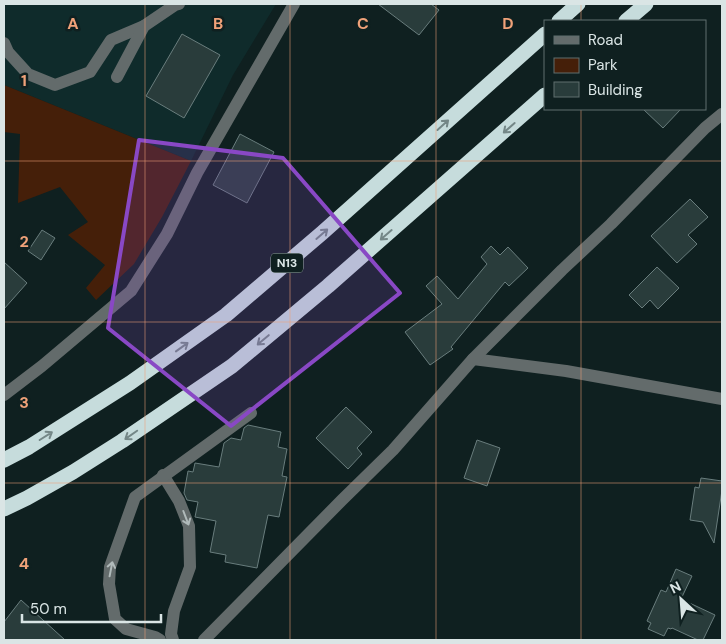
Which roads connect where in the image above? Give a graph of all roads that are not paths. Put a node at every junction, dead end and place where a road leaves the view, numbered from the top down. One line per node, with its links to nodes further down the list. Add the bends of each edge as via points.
1 (176, 4): 7 (street)
2 (294, 4): 14 (street, via 197,172 167,234 131,291)
3 (578, 4): 5 (highway)
4 (646, 4): 6 (highway)
5 (560, 20)
6 (627, 20)
7 (144, 26): 9 (street, via 112,40 90,72 55,85 28,74); 10 (street)
8 (544, 35): 17 (highway, N13, one-way to 8, via 130,384 226,315)
9 (4, 43)
10 (118, 77)
11 (544, 96): 19 (highway, one-way to 19, via 232,366 73,472)
12 (722, 114): 13 (street)
13 (473, 359): 15 (street, via 566,371); 22 (street, via 394,450)
14 (4, 395)
15 (722, 399)
16 (250, 413): 18 (street)
17 (4, 460)
18 (163, 475): 20 (street, one-way to 18, via 126,629 115,618 109,584 110,568 135,497); 21 (street, one-way to 21, via 189,526 190,567 174,611)
19 (4, 509)
20 (160, 640)
21 (173, 640)
22 (204, 640)

